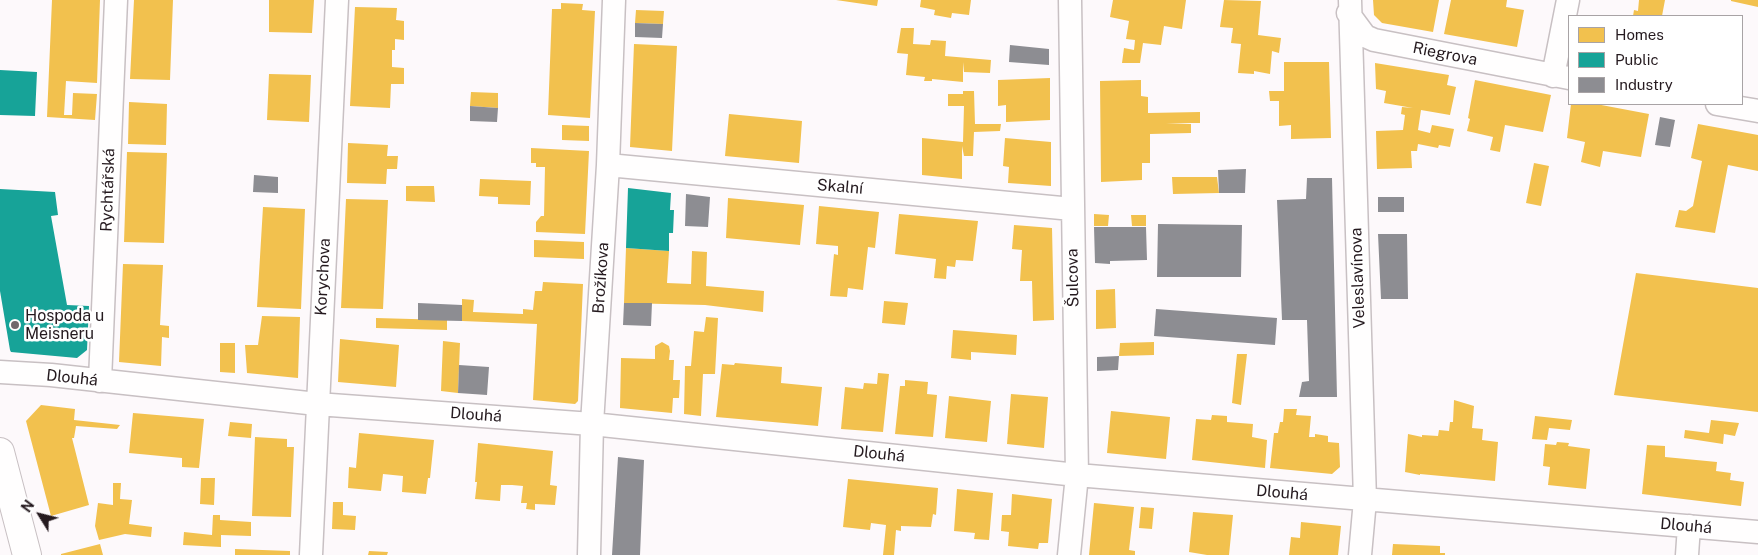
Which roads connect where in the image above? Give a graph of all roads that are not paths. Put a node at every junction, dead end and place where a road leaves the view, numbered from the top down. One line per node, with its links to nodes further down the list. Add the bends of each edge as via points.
1 (116, 0): 13 (street, Rychtářská)
2 (337, 0): 14 (street, Korychova)
3 (614, 0): 10 (street, Brožíkova)
4 (1070, 0): 11 (street, Šulcova)
5 (1568, 0): 7 (street)
6 (1347, 6): 7 (street, Riegrova, via 1365,36 1374,40); 18 (street, Veleslavínova)
7 (1561, 77)
8 (1723, 105): 9 (street)
9 (1758, 111)
10 (608, 166): 11 (street, Skalní); 15 (street, Brožíkova)
11 (1072, 209): 17 (street, Šulcova)
12 (0, 372): 13 (street, Dlouhá)
13 (100, 381): 14 (street, Dlouhá)
14 (317, 404): 15 (street, Dlouhá); 22 (street, Korychova)
15 (592, 424): 17 (street, Dlouhá); 23 (street, Brožíkova)
16 (0, 452): 21 (main road)
17 (1077, 475): 18 (street, Dlouhá); 24 (street, Šulcova)
18 (1365, 500): 19 (street, Dlouhá); 25 (street, Veleslavínova)
19 (1689, 526): 20 (street, Dlouhá); 26 (street)
20 (1758, 532)
21 (26, 555)
22 (310, 555)
23 (589, 555)
24 (1069, 555)
25 (1360, 555)
26 (1687, 555)

